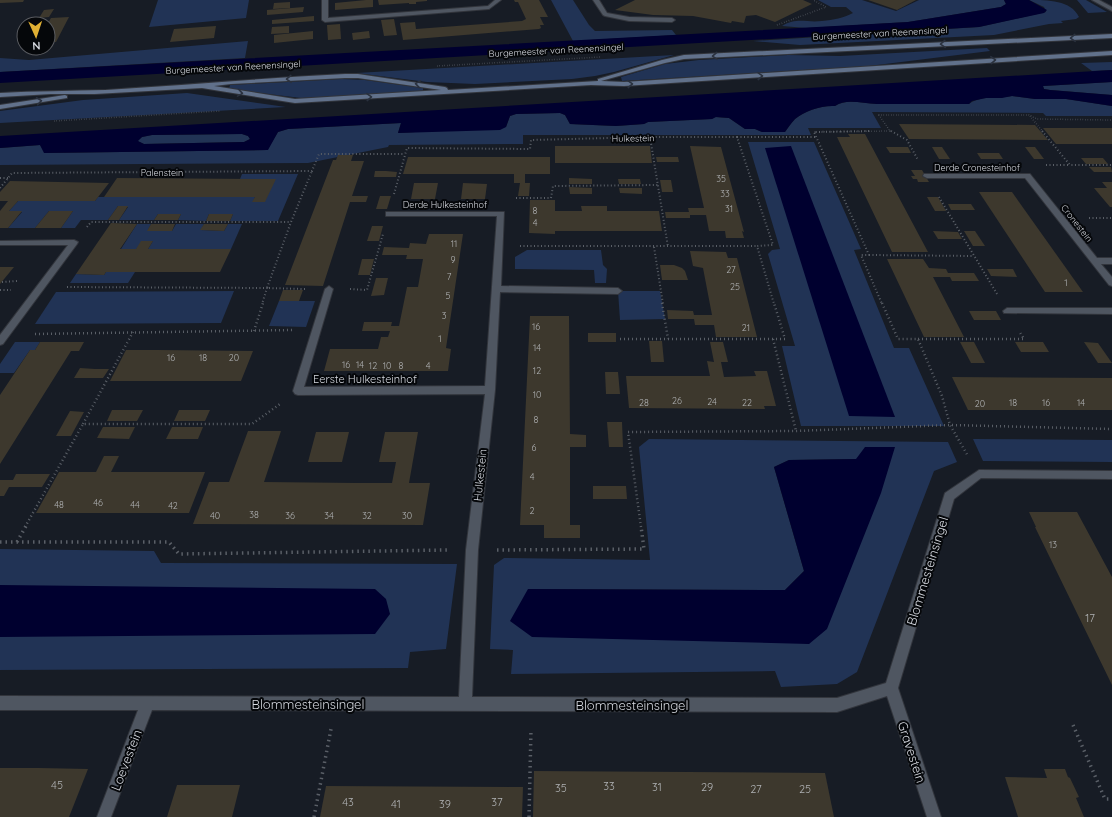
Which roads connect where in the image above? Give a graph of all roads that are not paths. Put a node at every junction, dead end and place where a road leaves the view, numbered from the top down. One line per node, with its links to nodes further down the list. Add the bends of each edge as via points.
1 (325, 0): 2 (street, via 325,20 489,6)
2 (498, 0)
3 (596, 0): 6 (street, via 605,14 629,19)
4 (1095, 0): 5 (street)
5 (1112, 9)
6 (672, 20)
7 (1112, 36): 9 (main road, Burgemeester van Reenensingel, one-way to 9, via 684,57)
8 (1112, 53): 9 (main road, Burgemeester van Reenensingel, one-way to 8, via 640,83)
9 (591, 83): 11 (main road, Burgemeester van Reenensingel)
10 (202, 86): 11 (main road, Burgemeester van Reenensingel, one-way to 10, via 345,76); 11 (main road, Burgemeester van Reenensingel, one-way to 11, via 295,101); 12 (main road, Burgemeester van Reenensingel)
11 (457, 91)
12 (95, 92): 13 (main road, Burgemeester van Reenensingel); 14 (main road, Burgemeester van Reenensingel, one-way to 12)
13 (0, 95)
14 (0, 107)
15 (927, 176): 16 (street, Derde Cronesteinhof)
16 (1027, 176): 20 (street, Cronestein)
17 (389, 214): 18 (street, Derde Hulkesteinhof)
18 (501, 214): 24 (street, Hulkestein)
19 (0, 244): 28 (street, via 74,242)
20 (1094, 261): 21 (street); 22 (street, Cronestein)
21 (1112, 261)
22 (1112, 283)
23 (329, 289): 29 (street, Eerste Hulkesteinhof, via 298,391)
24 (497, 289): 25 (street); 29 (street, Hulkestein)
25 (618, 291)
26 (1112, 311): 27 (street)
27 (1007, 312)
28 (0, 342)
29 (490, 390): 34 (street, Hulkestein, via 472,550)
30 (1112, 475): 31 (street, Blommesteinsingel, via 979,474 949,496)
31 (891, 688): 34 (street, Blommesteinsingel, via 837,705); 36 (street, Gravestein)
32 (0, 703): 33 (street, Blommesteinsingel)
33 (148, 703): 34 (street, Blommesteinsingel); 35 (street, Loevestein)
34 (465, 704)
35 (104, 817)
36 (934, 817)

